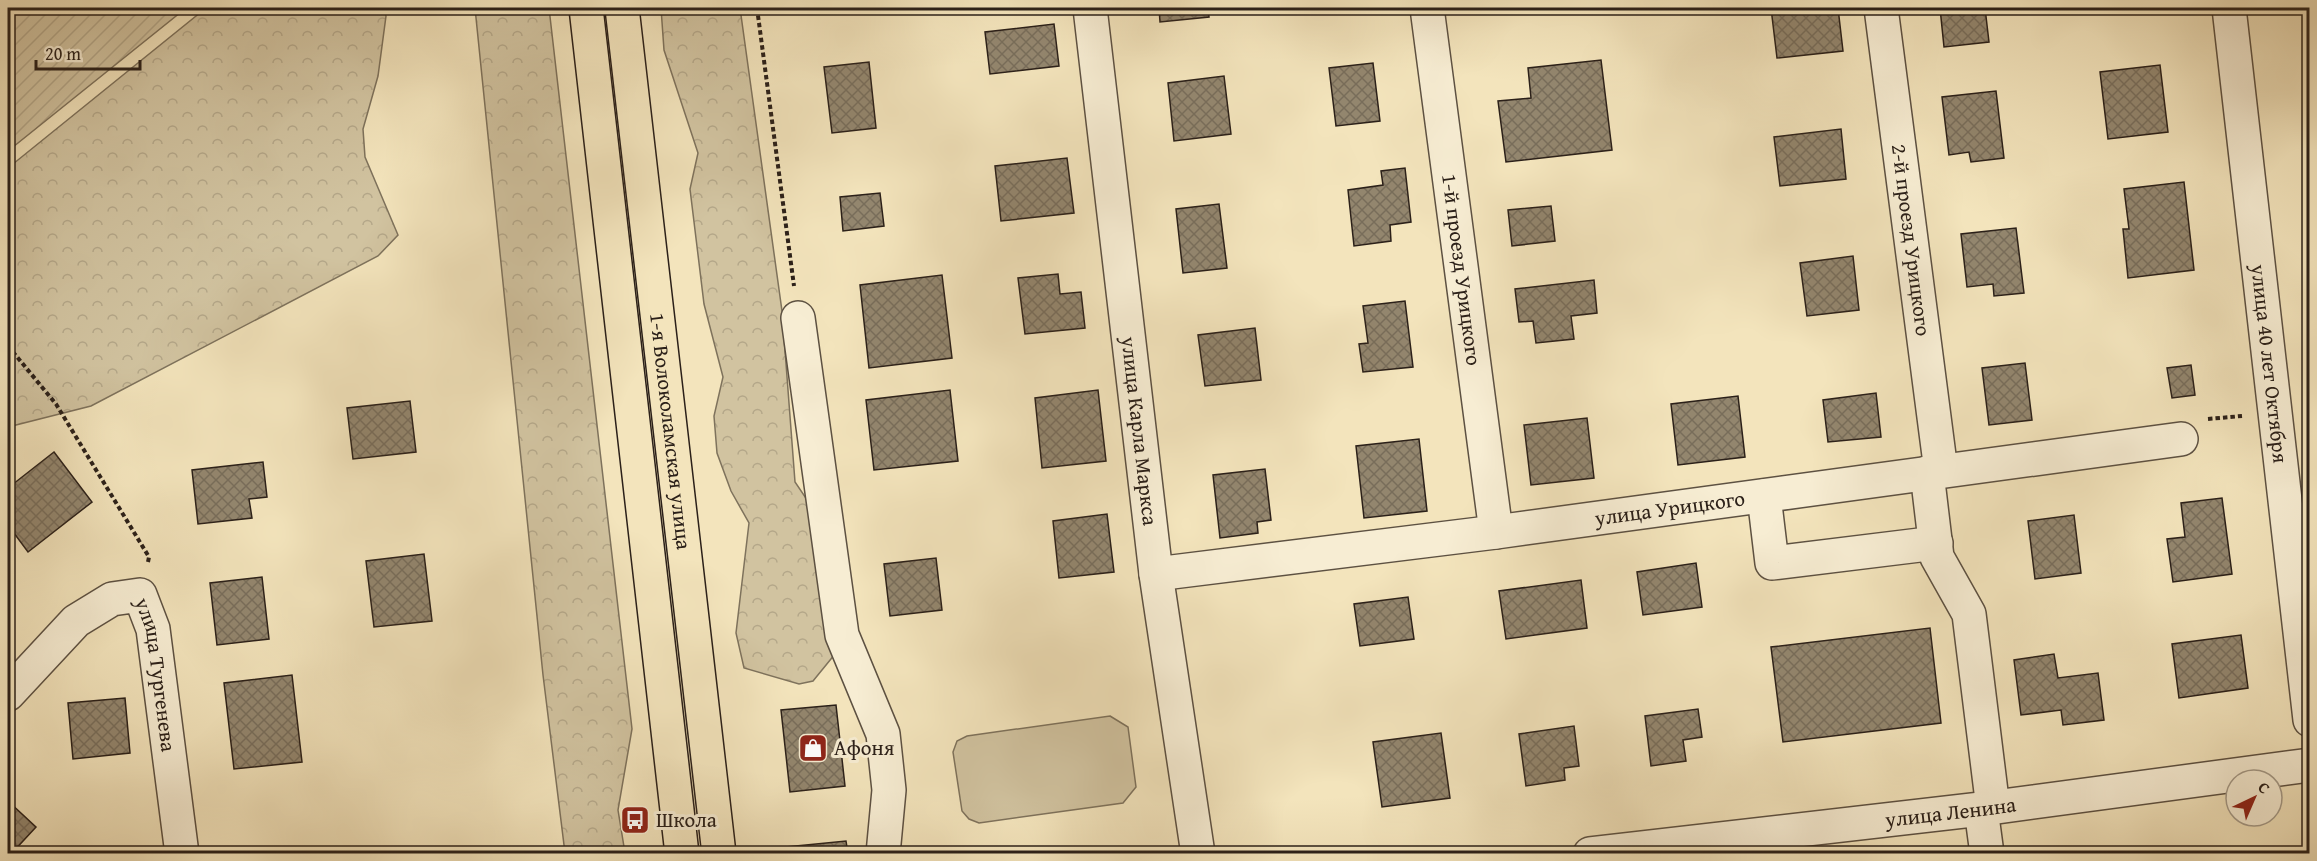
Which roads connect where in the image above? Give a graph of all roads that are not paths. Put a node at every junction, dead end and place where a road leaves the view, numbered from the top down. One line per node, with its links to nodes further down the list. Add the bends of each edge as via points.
1 (586, 8): 19 (main road, 1-я Волоколамская улица)
2 (622, 8): 20 (main road, 1-я Волоколамская улица)
3 (1090, 8): 13 (street, улица Карла Маркса)
4 (1427, 8): 11 (street, 1-й проезд Урицкого)
5 (1881, 8): 9 (street, 2-й проезд Урицкого)
6 (2229, 8): 15 (street, улица 40 лет Октября)
7 (798, 318): 21 (street, via 842,635 883,734 889,790)
8 (2181, 439): 9 (street, улица Урицкого)
9 (1934, 472): 10 (street, улица Урицкого); 12 (street, 2-й проезд Урицкого)
10 (1764, 496): 11 (street, улица Урицкого); 12 (street, via 1772,563)
11 (1496, 532): 13 (street, улица Урицкого)
12 (1936, 543): 17 (street, 2-й проезд Урицкого, via 1937,557 1969,614)
13 (1156, 574): 22 (street, улица Карла Маркса)
14 (8, 694): 18 (street, улица Тургенева, via 75,621 112,600 140,596 153,629)
15 (2310, 720)
16 (2310, 765): 17 (street, улица Ленина)
17 (1987, 809): 23 (street, улица Ленина); 24 (street)
18 (182, 854)
19 (682, 854)
20 (718, 854)
21 (883, 854)
22 (1198, 854)
23 (1590, 854)
24 (1987, 854)

